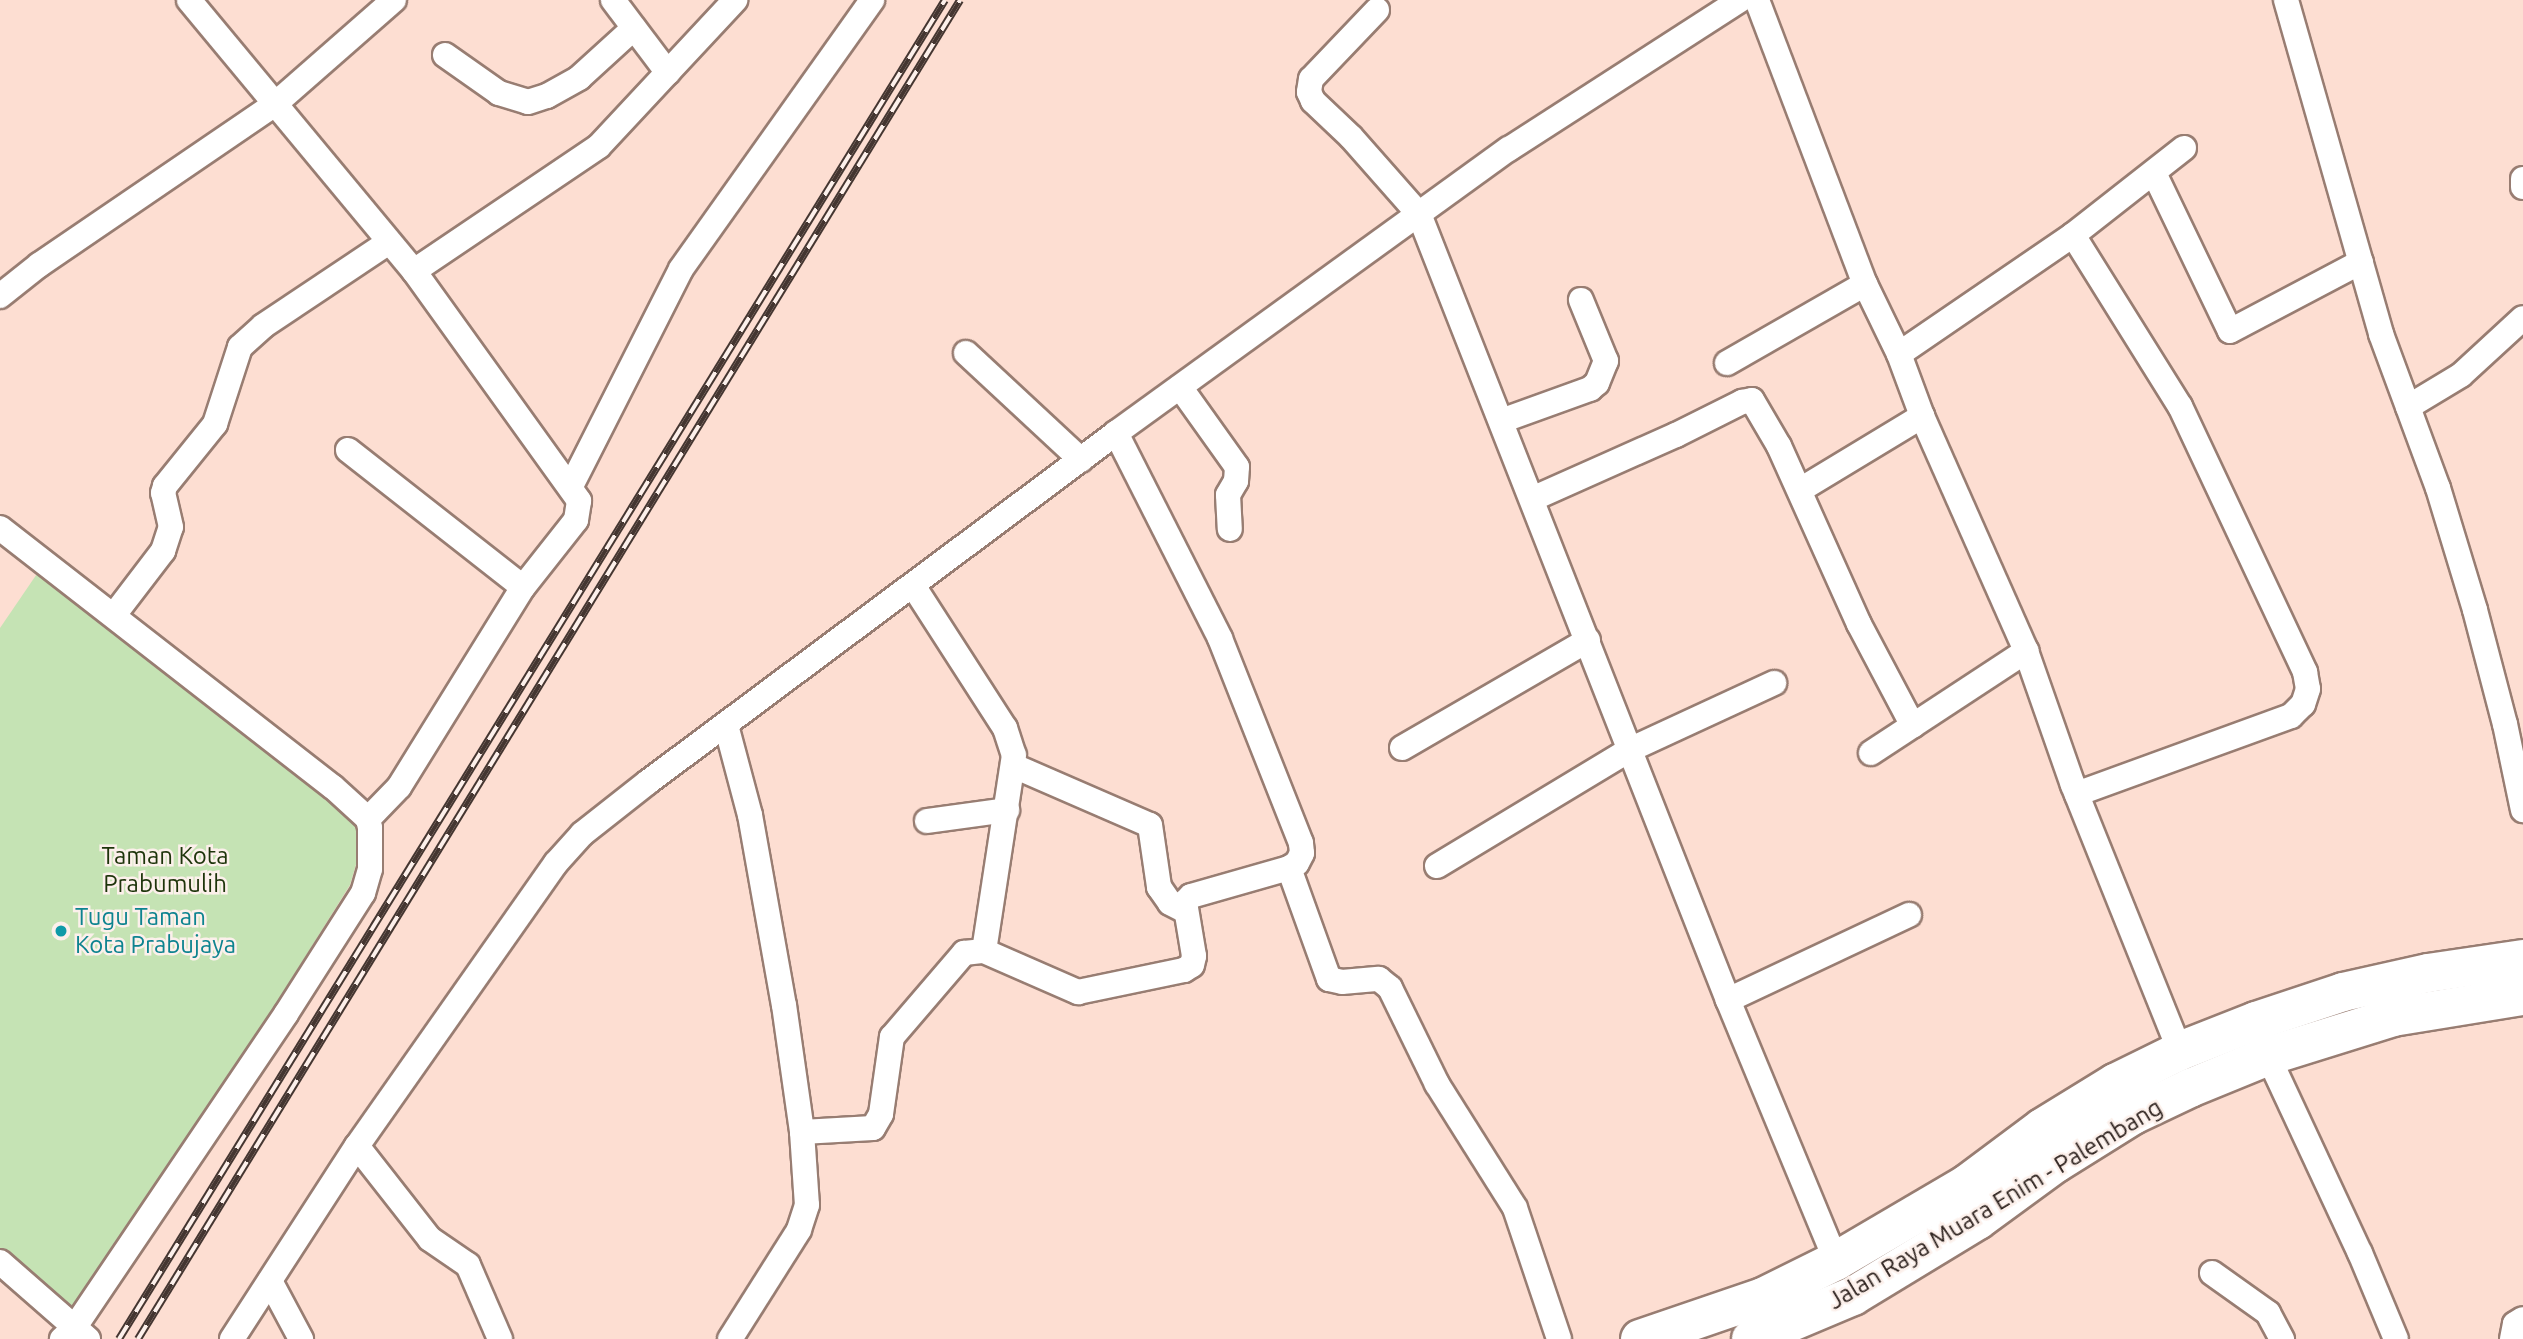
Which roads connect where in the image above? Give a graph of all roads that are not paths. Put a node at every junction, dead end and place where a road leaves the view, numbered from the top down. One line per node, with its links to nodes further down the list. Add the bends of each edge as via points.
1 (189, 0): 13 (street)
2 (394, 0): 13 (street)
3 (613, 0): 10 (street)
4 (735, 0): 12 (street)
5 (872, 0): 37 (street, via 681,269)
6 (1740, 0): 18 (street, via 1509,149)
7 (1757, 0): 23 (street)
8 (2286, 0): 21 (street)
9 (1377, 10): 18 (street, via 1311,79 1309,92)
10 (634, 28): 11 (street, via 579,78 528,102 499,93); 12 (street)
11 (445, 55)
12 (668, 73): 22 (street, via 599,146)
13 (275, 104): 20 (street); 24 (street)
14 (2184, 148): 15 (street)
15 (2154, 173): 19 (street); 21 (street, via 2230,331)
16 (2523, 179): 17 (street)
17 (2523, 187)
18 (1419, 214): 30 (street); 33 (street)
19 (2073, 235): 28 (street); 54 (street, via 2193,432 2305,672 2308,689 2303,704 2291,716)
20 (389, 242): 22 (street); 44 (street, via 263,326 240,347 215,425 165,486 171,527 163,551)
21 (2361, 262): 31 (street)
22 (414, 271): 37 (street)
23 (1865, 284): 28 (street); 29 (street)
24 (0, 296)
25 (1581, 300): 33 (street, via 1606,361 1597,383)
26 (2523, 318): 31 (street, via 2461,375)
27 (966, 353): 36 (street)
28 (1899, 354): 32 (street)
29 (1727, 363)
30 (1180, 387): 34 (street); 41 (street, via 1237,467 1228,495)
31 (2408, 407): 56 (street, via 2475,610)
32 (1922, 416): 38 (street); 46 (street)
33 (1501, 421): 39 (street)
34 (1116, 433): 36 (street); 60 (street, via 1220,638 1301,843 1297,863)
35 (348, 450): 42 (street)
36 (1082, 460): 43 (street)
37 (571, 486): 42 (street, via 580,507 576,520)
38 (1800, 491): 39 (street, via 1756,403 1748,400); 49 (street, via 1859,624)
39 (1532, 499): 45 (street)
40 (0, 528): 44 (street)
41 (1230, 529)
42 (523, 587): 57 (street, via 398,788)
43 (914, 587): 48 (street); 53 (street, via 1004,729)
44 (114, 615): 57 (street)
45 (1588, 640): 50 (street); 51 (street)
46 (2026, 651): 49 (street); 54 (street)
47 (1774, 683): 51 (street)
48 (726, 725): 69 (street, via 750,815); 70 (street, via 582,835 556,863)
49 (1913, 726): 52 (street)
50 (1402, 748)
51 (1629, 750): 59 (street); 66 (street)
52 (1871, 753)
53 (1014, 766): 55 (street); 61 (street, via 1150,825 1159,887 1170,903)
54 (2077, 794): 67 (street)
55 (1007, 810): 58 (street); 63 (street)
56 (2523, 810)
57 (368, 819): 76 (street, via 370,869 363,893)
58 (927, 821)
59 (1437, 866)
60 (1289, 868): 61 (street, via 1191,896); 81 (street, via 1329,979 1379,979 1390,988 1437,1084 1515,1208)
61 (1184, 910): 63 (street, via 1192,965 1090,992 1066,989)
62 (1909, 915): 66 (street)
63 (984, 951): 69 (street, via 964,953 898,1027 889,1049 881,1114 873,1128)
64 (2523, 959): 67 (main road, Jalan Raya Muara Enim - Palembang, via 2343,992)
65 (2523, 996): 68 (main road, Jalan Raya Muara Enim - Palembang, via 2393,1017)
66 (1728, 1000): 71 (street)
67 (2180, 1051): 71 (main road, Jalan Raya Muara Enim - Palembang, via 2104,1090 2042,1128 1967,1184)
68 (2268, 1056): 83 (main road, Jalan Raya Muara Enim - Palembang, via 2133,1115 1978,1220 1853,1296); 85 (street)
69 (802, 1132): 80 (street, via 804,1219)
70 (357, 1146): 74 (street); 79 (street, via 430,1239 468,1265)
71 (1836, 1261): 82 (main road, Jalan Raya Muara Enim - Palembang, via 1763,1297)
72 (0, 1262): 76 (street)
73 (2212, 1273): 84 (street, via 2269,1313)
74 (270, 1281): 77 (street); 78 (street)
75 (2523, 1319): 86 (street, via 2515,1324)
76 (75, 1335)
77 (232, 1339)
78 (301, 1339)
79 (499, 1339)
80 (730, 1339)
81 (1559, 1339)
82 (1640, 1339)
83 (1751, 1339)
84 (2282, 1339)
85 (2396, 1339)
86 (2512, 1339)

